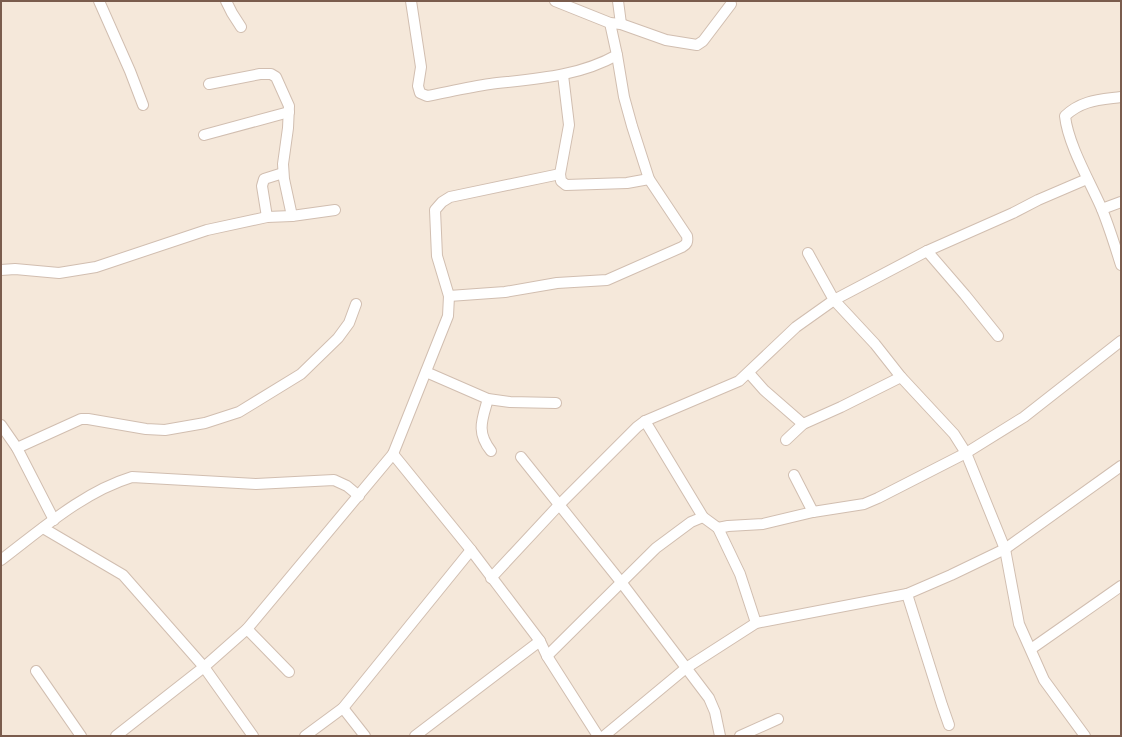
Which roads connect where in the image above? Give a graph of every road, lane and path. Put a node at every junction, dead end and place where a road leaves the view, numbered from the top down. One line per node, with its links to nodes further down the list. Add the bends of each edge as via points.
1 (99, 1): 14 (street)
2 (226, 1): 9 (street)
3 (411, 1): 11 (street, via 421,67 418,86 420,93 427,96 489,84)
4 (555, 1): 7 (street)
5 (618, 1): 8 (street)
6 (731, 4): 8 (street, via 703,41 697,45 666,40)
7 (610, 23): 8 (street); 10 (street)
8 (621, 24)
9 (241, 27)
10 (617, 55): 11 (street, via 607,61); 19 (street, via 624,97)
11 (563, 75): 18 (street, via 569,125)
12 (209, 84): 15 (street, via 270,74 276,77 289,106)
13 (1121, 97): 20 (street, via 1090,101 1072,109 1065,116 1067,128)
14 (143, 105)
15 (289, 112): 16 (street); 17 (street)
16 (204, 135)
17 (283, 173): 24 (street); 25 (street, via 264,179 262,186)
18 (560, 174): 19 (street, via 561,181 566,185 627,183); 30 (street, via 450,197 442,202 435,210 437,256)
19 (649, 179): 30 (street, via 687,236 687,244 682,247 607,280 557,283 505,292)
20 (1087, 179): 22 (street); 26 (street)
21 (1121, 202): 22 (street)
22 (1102, 209): 28 (street)
23 (335, 210): 24 (street)
24 (292, 216): 25 (street)
25 (267, 217): 29 (street, via 207,230 96,267 59,273)
26 (927, 251): 31 (street); 33 (street)
27 (808, 253): 31 (street)
28 (1121, 265)
29 (1, 270)
30 (449, 296): 35 (street, via 448,316)
31 (834, 300): 36 (street, via 796,327); 37 (street, via 875,344)
32 (356, 304): 44 (street, via 349,323 338,338 301,374 239,412 205,423 165,430 81,419)
33 (998, 336)
34 (1121, 343): 46 (street, via 1024,417)
35 (426, 372): 38 (street); 47 (street)
36 (749, 373): 40 (street, via 732,386); 41 (street, via 764,390)
37 (901, 377): 41 (street, via 841,408); 46 (street, via 954,434)
38 (488, 399): 39 (street, via 510,402); 45 (street, via 481,426 483,437)
39 (556, 402)
40 (645, 420): 52 (street); 54 (street)
41 (803, 424): 43 (street)
42 (1, 425): 44 (street)
43 (786, 440)
44 (17, 448): 55 (street)
45 (492, 451)
46 (966, 453): 53 (street, via 864,504); 58 (street)
47 (393, 454): 51 (street); 59 (street)
48 (521, 457): 52 (street)
49 (1121, 466): 58 (street)
50 (794, 476): 53 (street)
51 (359, 496): 55 (street, via 348,486 334,480 256,484 132,477 86,497); 66 (street)
52 (559, 505): 61 (street); 62 (street)
53 (813, 512): 57 (street, via 763,524)
54 (703, 516): 57 (street); 62 (street, via 656,548)
55 (54, 520): 56 (street)
56 (44, 528): 60 (street); 70 (street, via 123,575)
57 (718, 528): 65 (street, via 740,574)
58 (1004, 548): 64 (street); 68 (street, via 1019,624)
59 (471, 550): 61 (street); 74 (street)
60 (1, 560)
61 (491, 578): 67 (street)
62 (621, 582): 69 (street); 71 (street)
63 (1121, 586): 68 (street)
64 (907, 594): 65 (street); 76 (street)
65 (756, 623): 71 (street)
66 (247, 629): 70 (street); 73 (street)
67 (540, 642): 69 (street); 82 (street)
68 (1031, 649): 87 (street, via 1044,680)
69 (547, 656): 83 (street)
70 (204, 667): 78 (street); 79 (street)
71 (686, 668): 84 (street); 85 (street, via 715,712)
72 (36, 671): 77 (street)
73 (289, 672)
74 (343, 708): 80 (street); 81 (street)
75 (778, 719): 86 (street)
76 (949, 725)
77 (81, 736)
78 (116, 736)
79 (253, 736)
80 (305, 736)
81 (365, 736)
82 (415, 736)
83 (598, 736)
84 (604, 736)
85 (720, 736)
86 (740, 736)
87 (1085, 736)

